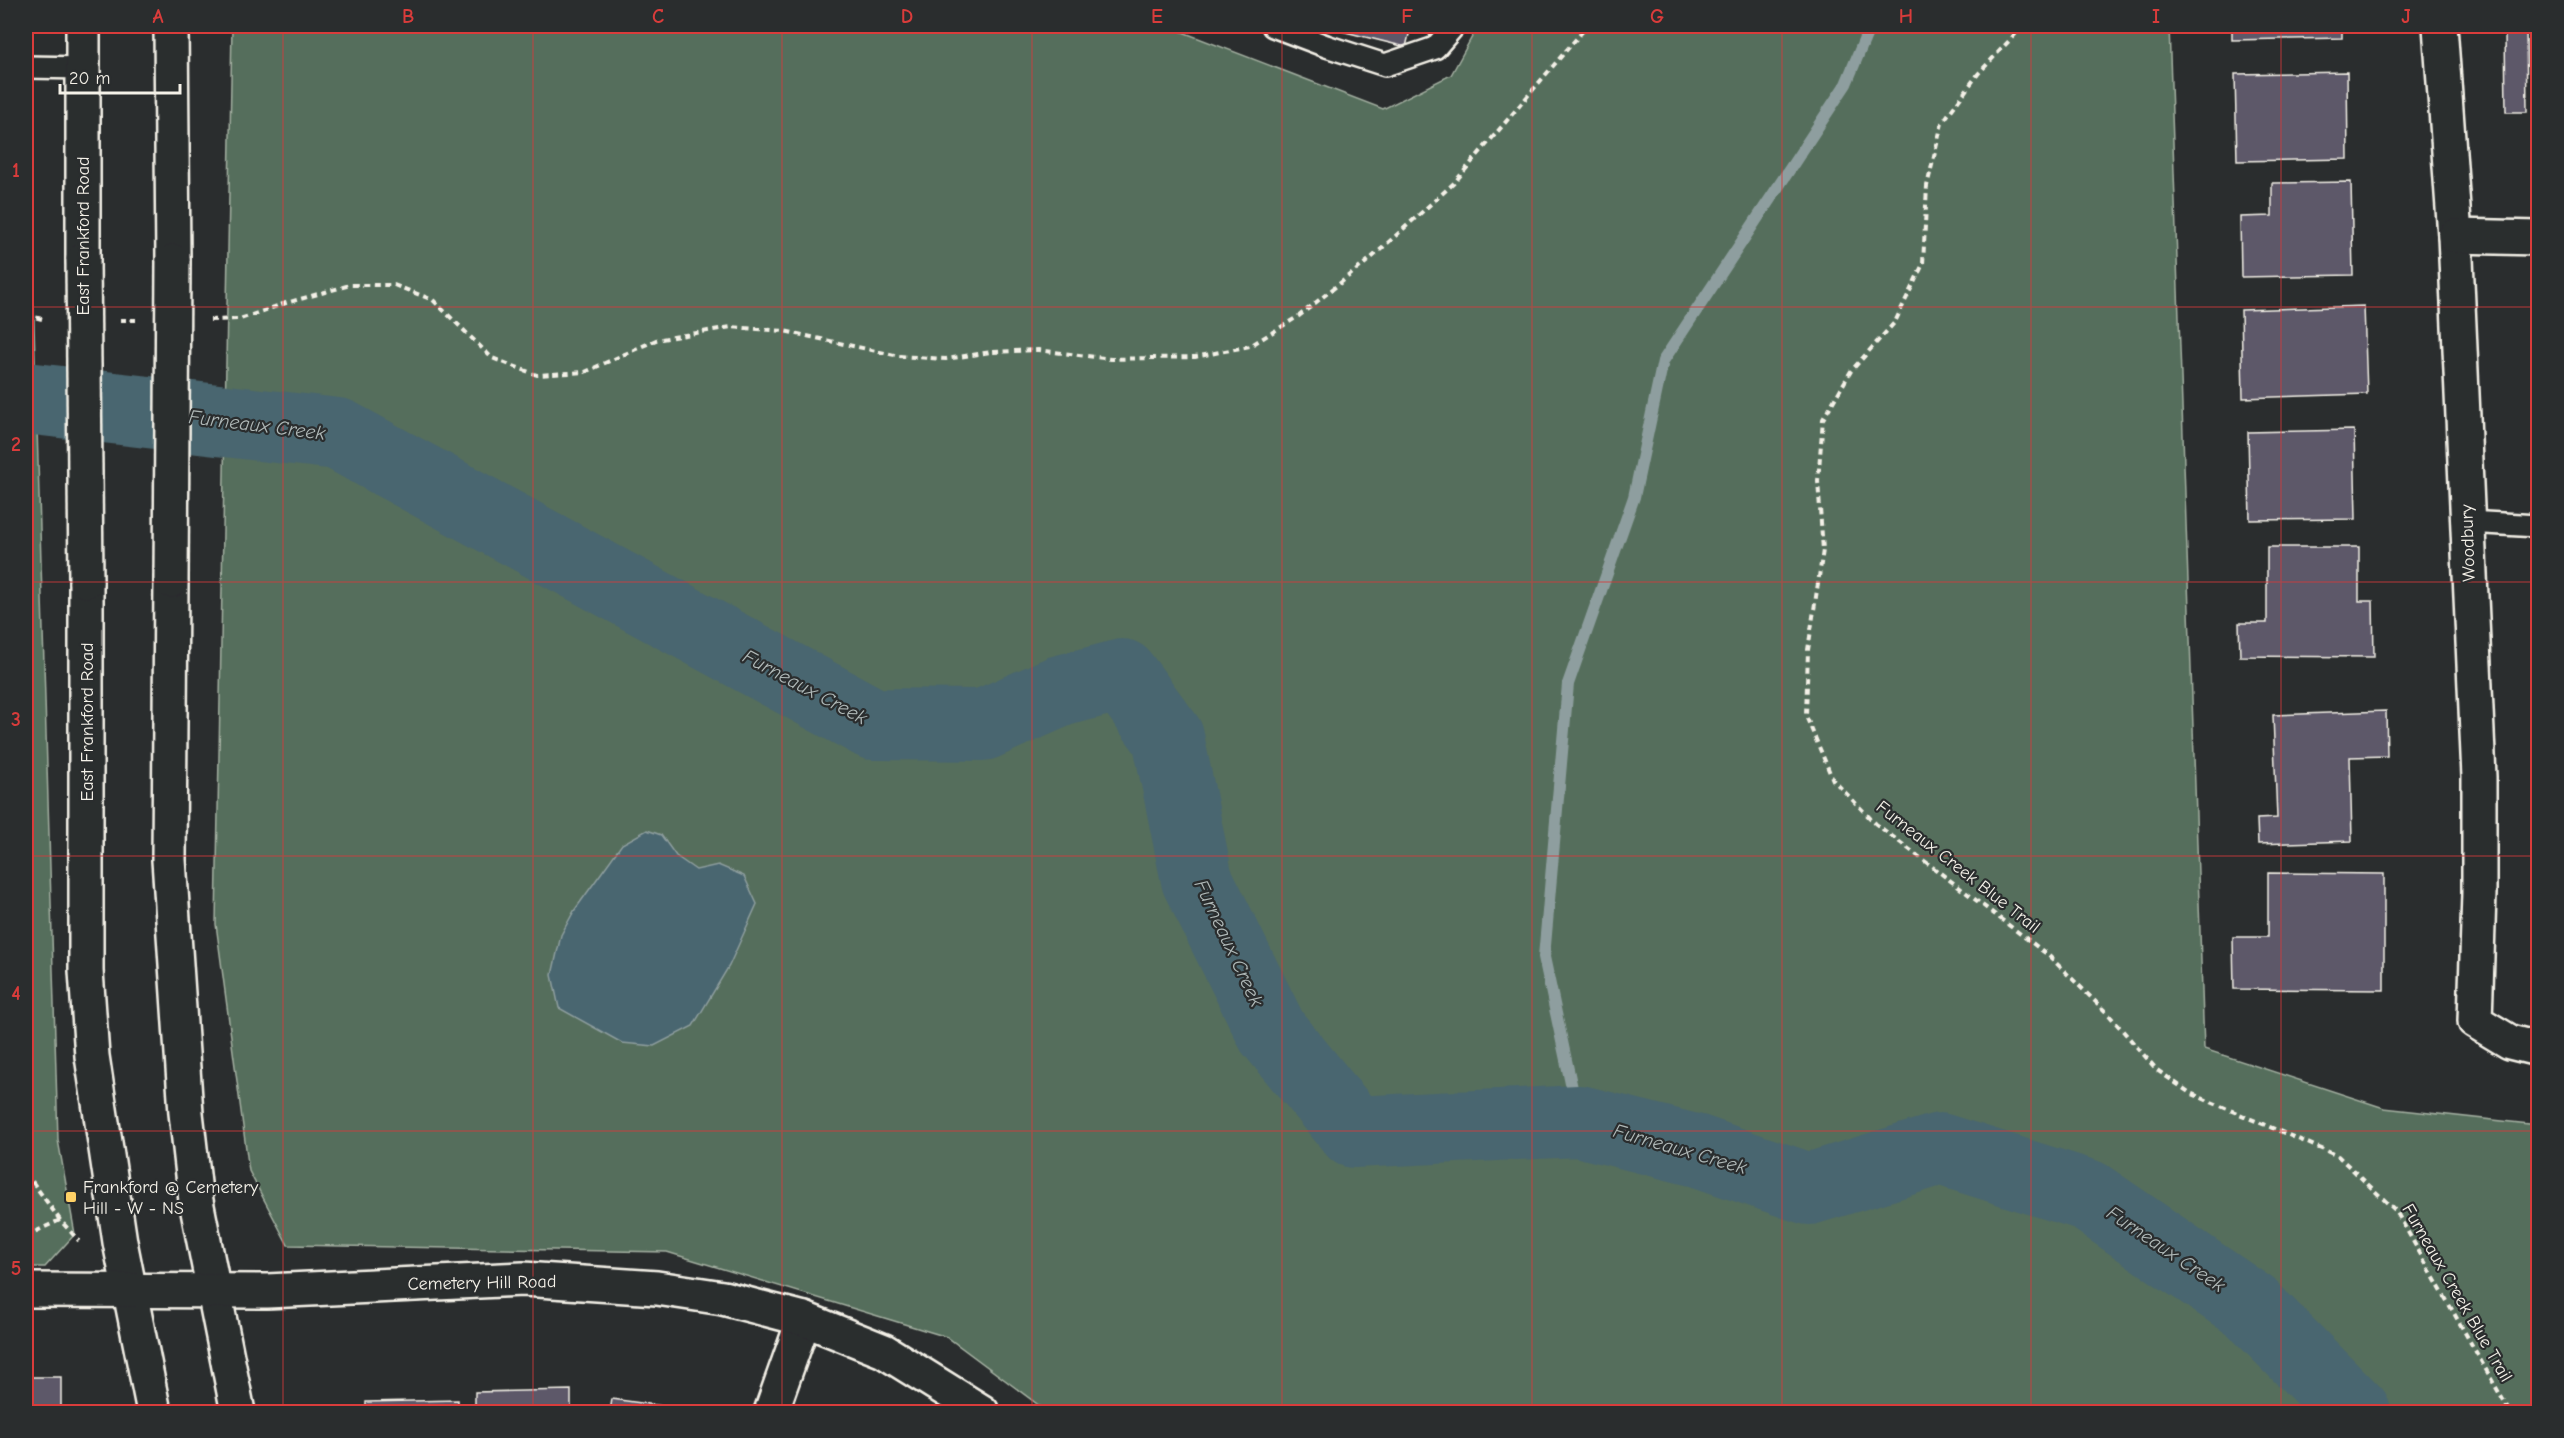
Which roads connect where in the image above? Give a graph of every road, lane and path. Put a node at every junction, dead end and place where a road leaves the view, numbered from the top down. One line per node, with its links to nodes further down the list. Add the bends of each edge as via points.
1 (83, 26): 9 (main road, East Frankford Road)
2 (171, 26): 25 (main road, bridge, via 169,860 186,1113 196,1201)
3 (1273, 26): 4 (lane, via 1385,65 1435,48)
4 (1454, 26)
5 (1587, 26): 16 (path, via 1454,183 1369,260 1299,315 1250,345 1195,357 1112,359 1038,350 946,359 899,356 784,331 731,327 656,340 585,372 537,375 492,358 433,300 393,285 350,285 240,319)
6 (2023, 26): 32 (path, Furneaux Creek Blue Trail, via 1978,74 1942,123 1927,186 1923,264 1895,322 1851,372 1823,418 1818,481 1823,550 1808,650 1806,716 1833,780 1876,824 2048,955 2157,1070 2190,1093 2338,1156 2396,1211)
7 (2440, 26): 10 (main road, Woodbury)
8 (26, 67): 9 (lane)
9 (84, 68): 24 (main road, East Frankford Road, bridge, via 86,971 92,1056)
10 (2455, 236): 11 (main road); 17 (main road, Woodbury)
11 (2538, 238)
12 (26, 315): 13 (path)
13 (57, 320)
14 (114, 320): 15 (path)
15 (137, 320)
16 (206, 320)
17 (2467, 522): 18 (lane); 19 (main road, Woodbury, via 2479,777 2475,1021)
18 (2538, 526)
19 (2524, 1046)
20 (26, 1173): 21 (path)
21 (60, 1220): 22 (path); 23 (path)
22 (26, 1236)
23 (80, 1241)
24 (129, 1289): 25 (main road, Cemetery Hill Road); 26 (main road, Cemetery Hill Road); 28 (main road, East Frankford Road)
25 (213, 1289): 27 (main road, Cemetery Hill Road, via 267,1291 523,1279 657,1288 723,1298); 29 (main road)
26 (26, 1290)
27 (804, 1319): 30 (main road); 31 (main road, Cemetery Hill Road, via 884,1351)
28 (154, 1413)
29 (238, 1413)
30 (771, 1413)
31 (982, 1413)
32 (2510, 1413)

